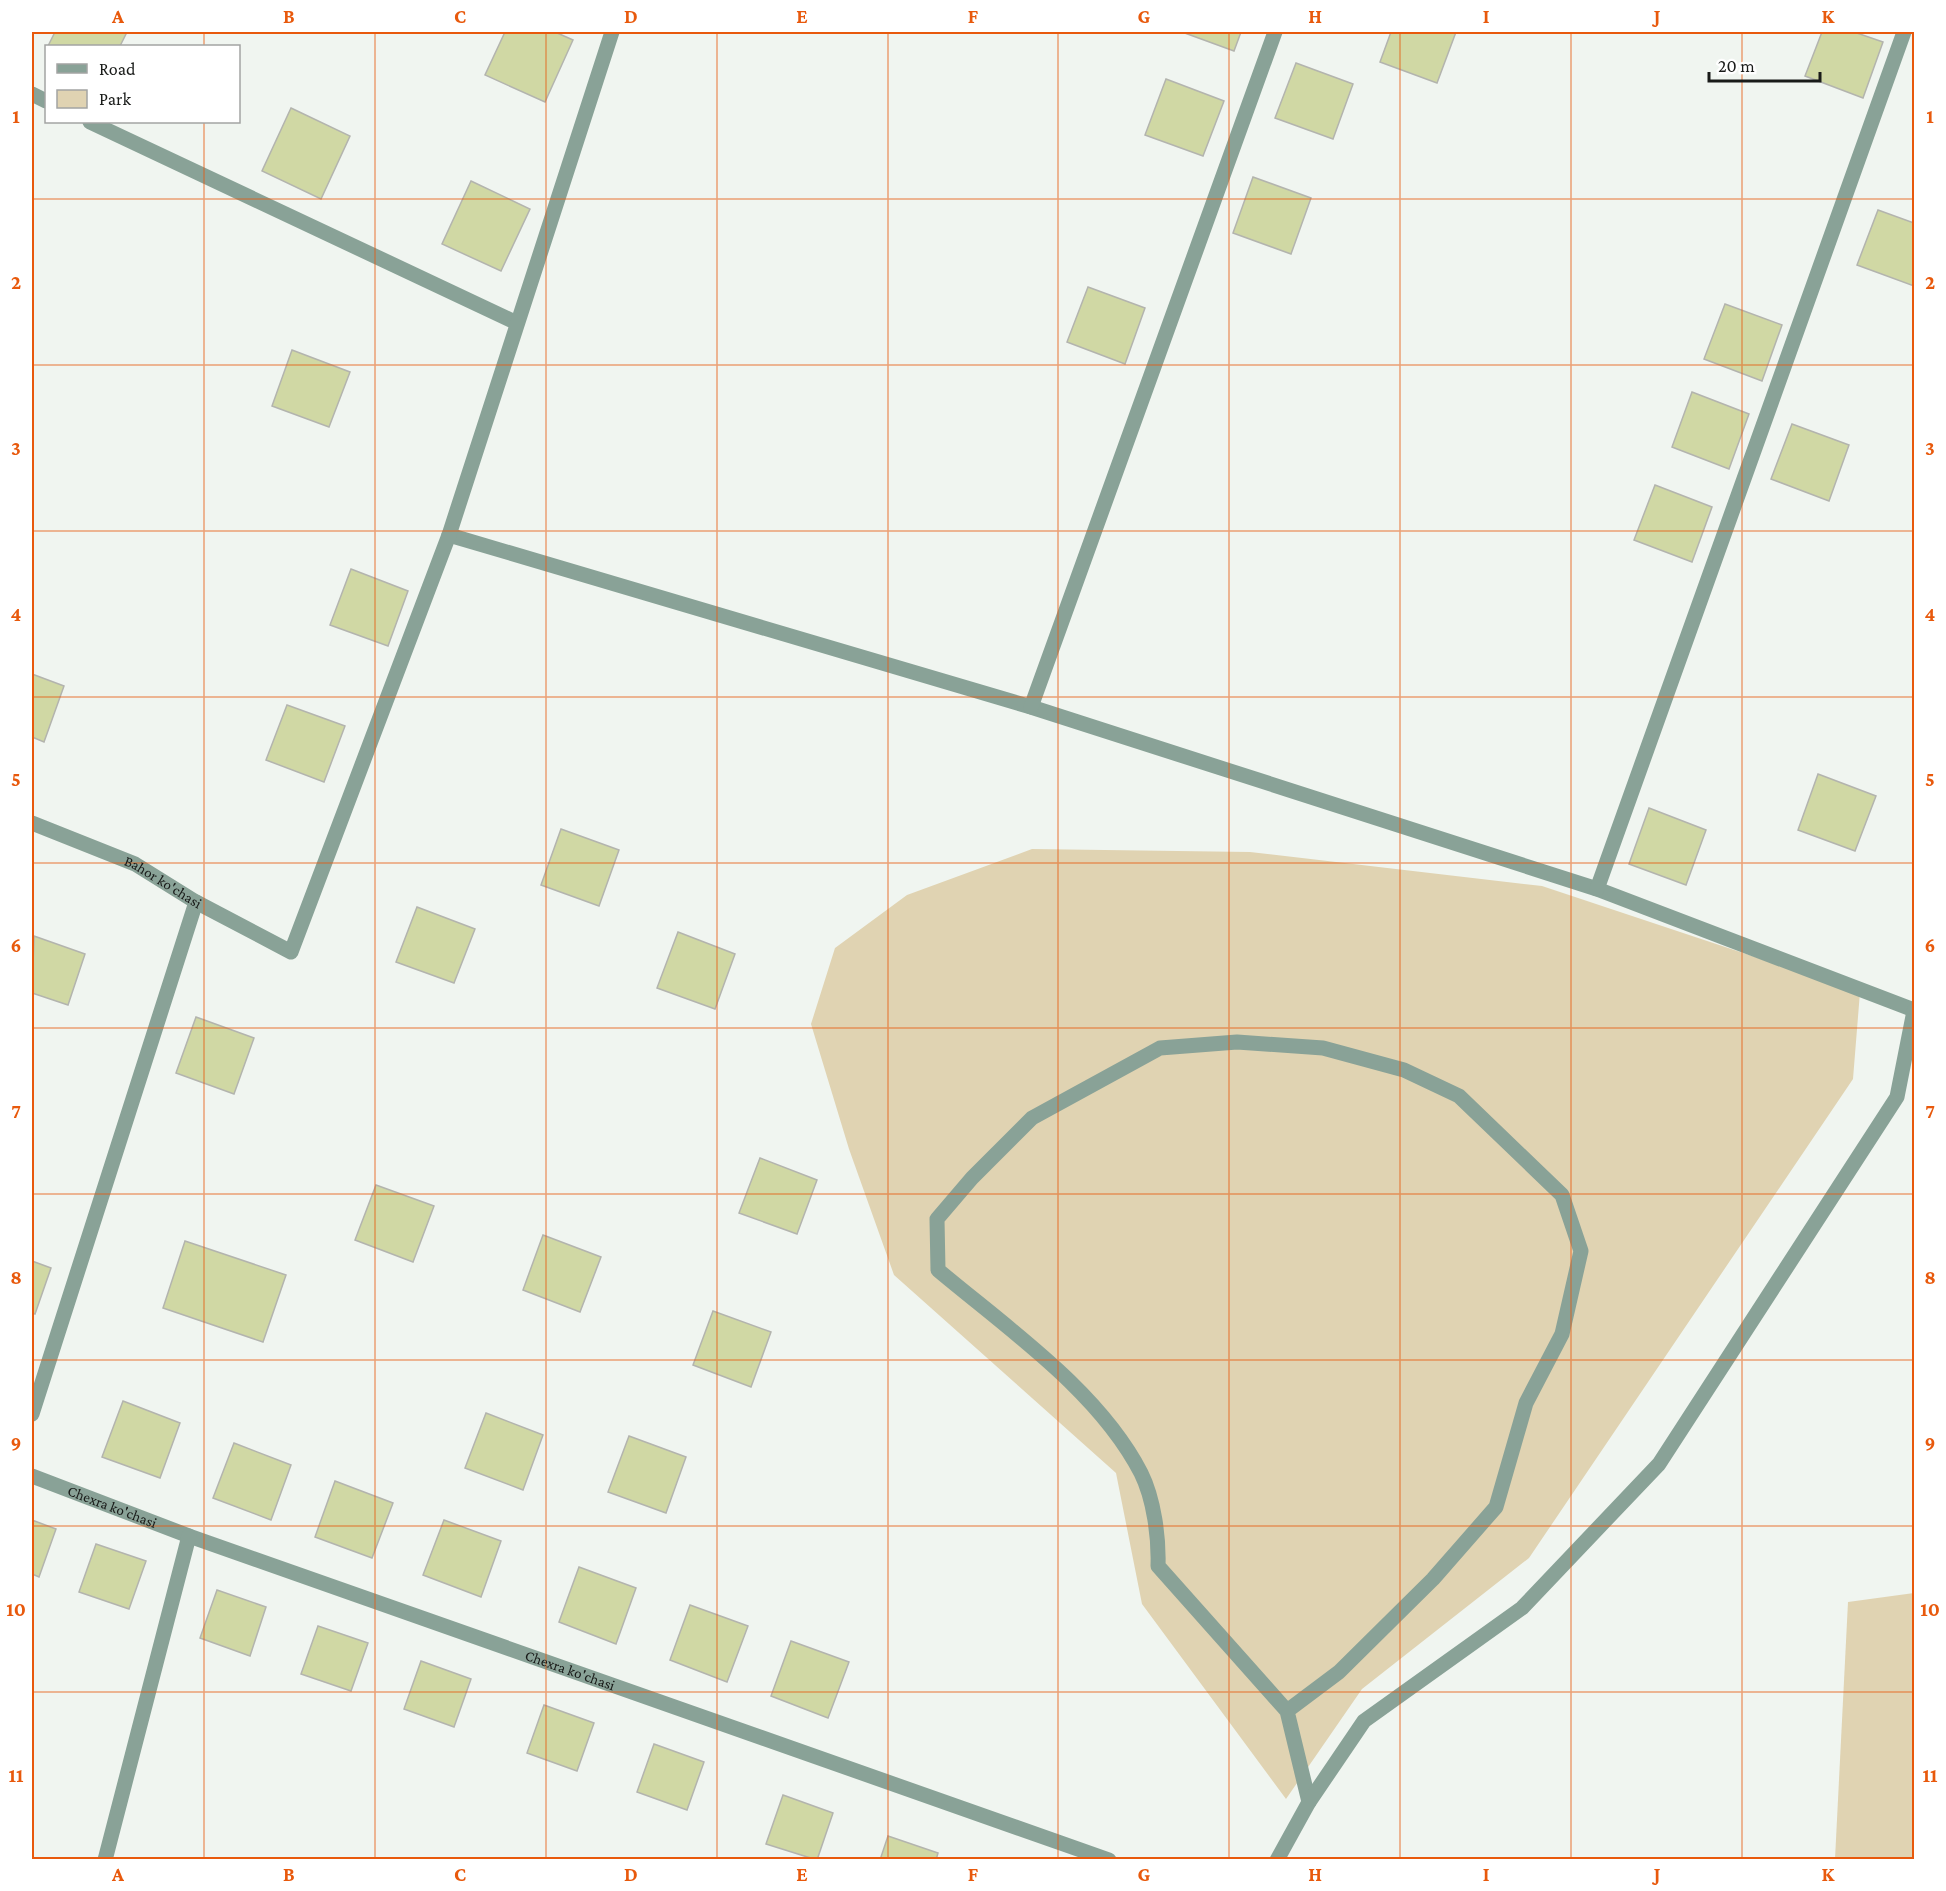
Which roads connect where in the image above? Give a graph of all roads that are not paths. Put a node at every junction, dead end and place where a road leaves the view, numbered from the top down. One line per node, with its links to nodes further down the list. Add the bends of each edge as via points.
1 (612, 32): 5 (street)
2 (1275, 32): 7 (street)
3 (1904, 32): 9 (street)
4 (92, 123): 5 (street)
5 (517, 323): 6 (street)
6 (449, 535): 7 (street); 10 (street, Bahor ko'chasi, via 291,952)
7 (1031, 707): 9 (street)
8 (32, 823): 10 (street, Bahor ko'chasi, via 135,864)
9 (1597, 889): 11 (street)
10 (196, 902): 12 (street)
11 (1914, 1011): 16 (street, via 1897,1097 1659,1464 1522,1608 1364,1721)
12 (32, 1414)
13 (32, 1476): 14 (street, Chexra ko'chasi)
14 (189, 1536): 17 (street); 18 (street, Chexra ko'chasi)
15 (1287, 1711): 15 (street, via 1339,1672 1433,1579 1496,1507 1526,1403 1562,1334 1581,1251 1562,1196 1459,1096 1404,1070 1323,1048 1237,1042 1160,1048 1032,1118 937,1219 938,1270 1047,1362 1106,1418 1142,1474 1159,1536 1158,1566); 16 (street)
16 (1309, 1802): 19 (street)
17 (105, 1860)
18 (1109, 1860)
19 (1277, 1860)

